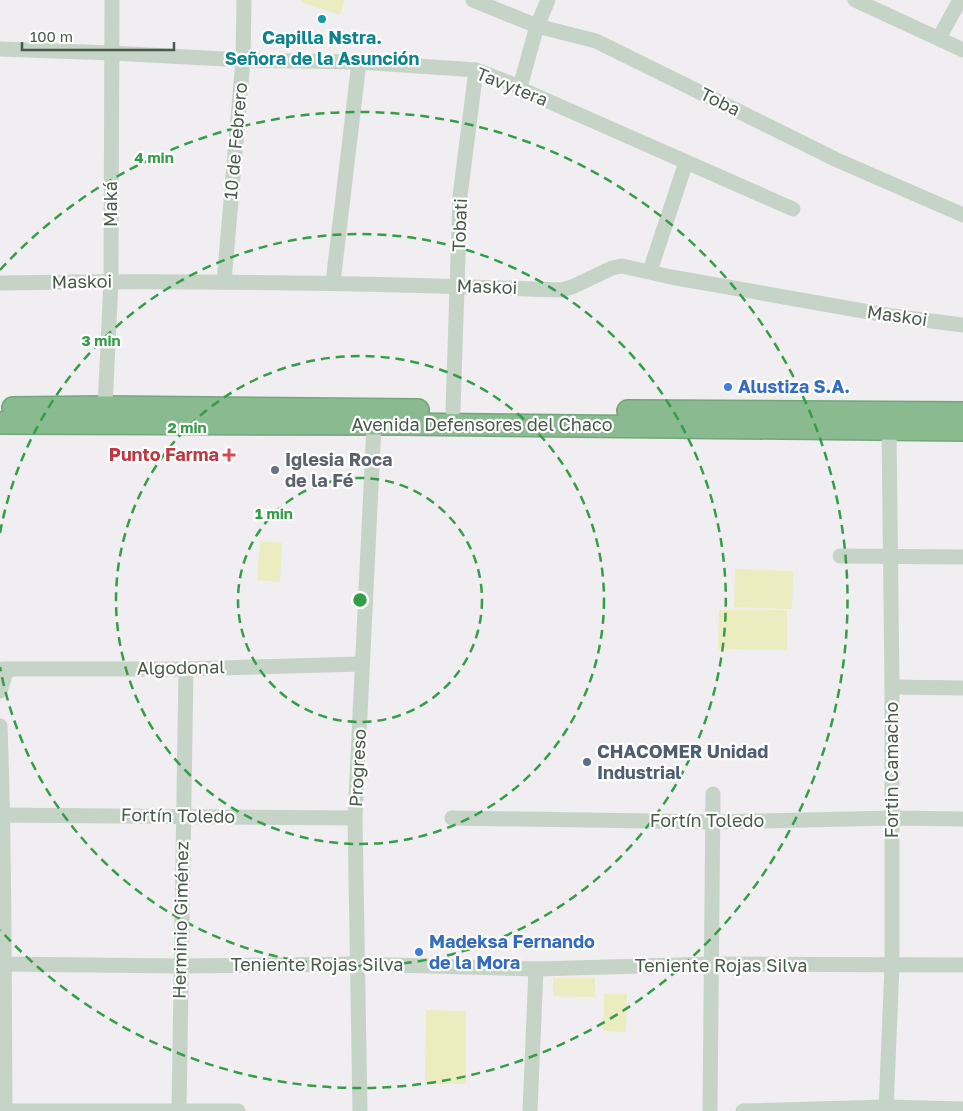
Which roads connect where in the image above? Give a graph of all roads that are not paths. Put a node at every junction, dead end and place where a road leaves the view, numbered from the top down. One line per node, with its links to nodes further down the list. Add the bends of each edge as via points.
1 (112, 0): 11 (street, Maká)
2 (244, 0): 12 (street, 10 de Febrero)
3 (473, 0): 7 (street, Toba)
4 (548, 0): 7 (street)
5 (856, 0): 8 (street)
6 (960, 0): 8 (street)
7 (538, 26): 15 (street); 18 (street, Toba, via 596,42 838,160)
8 (940, 38): 10 (street)
9 (0, 49): 11 (street, Tavytera)
10 (963, 50)
11 (112, 53): 12 (street, Tavytera); 20 (street, Maká)
12 (243, 60): 13 (street, Tavytera); 21 (street, 10 de Febrero)
13 (359, 62): 14 (street, Tavytera); 22 (street)
14 (476, 70): 15 (street, Tavytera); 24 (street, Tobati, via 460,196)
15 (520, 87): 16 (street, Tavytera)
16 (686, 162): 17 (street, Tavytera); 19 (street)
17 (793, 209)
18 (963, 215)
19 (650, 271): 24 (street, Maskoi, via 622,266 612,268 561,290); 25 (street, Maskoi, via 882,314)
20 (111, 281): 21 (street, Maskoi); 23 (street, Maskoi); 26 (street, Maká)
21 (224, 282): 22 (street, Maskoi)
22 (333, 282): 24 (street, Maskoi)
23 (0, 284)
24 (458, 286): 28 (street, Tobati)
25 (963, 325)
26 (105, 407): 27 (highway, Avenida Defensores del Chaco); 28 (highway, Avenida Defensores del Chaco)
27 (0, 408)
28 (454, 410): 29 (highway, Avenida Defensores del Chaco)
29 (963, 413)
30 (0, 423): 31 (highway, Avenida Defensores del Chaco)
31 (374, 425): 32 (highway, Avenida Defensores del Chaco); 37 (street, Progreso)
32 (889, 428): 33 (highway, Avenida Defensores del Chaco); 35 (street, Fortin Camacho)
33 (963, 430)
34 (840, 556): 35 (street)
35 (891, 557): 36 (street); 40 (street, Fortin Camacho)
36 (963, 557)
37 (362, 664): 39 (street, Algodonal); 47 (street, Progreso)
38 (3, 669): 39 (street, Algodonal); 42 (street)
39 (186, 669): 46 (street, Herminio Giménez)
40 (892, 687): 41 (street); 49 (street, Fortin Camacho)
41 (963, 688)
42 (0, 692)
43 (0, 726): 45 (street)
44 (714, 794): 51 (street)
45 (2, 815): 46 (street, Fortín Toledo); 52 (street)
46 (183, 816): 47 (street, Fortín Toledo); 57 (street, Herminio Giménez)
47 (355, 818): 53 (street, Progreso)
48 (452, 818): 51 (street, Fortín Toledo)
49 (892, 818): 50 (street, Fortín Toledo); 51 (street, Fortín Toledo); 55 (street, Fortin Camacho)
50 (963, 819)
51 (714, 822): 54 (street)
52 (2, 964): 57 (street, Teniente Rojas Silva); 62 (street)
53 (357, 964): 57 (street, Teniente Rojas Silva); 58 (street, Teniente Rojas Silva); 65 (street, Progreso)
54 (713, 964): 55 (street, Teniente Rojas Silva); 58 (street, Teniente Rojas Silva); 67 (street)
55 (892, 965): 56 (street, Teniente Rojas Silva); 59 (street, Fortin Camacho)
56 (963, 965)
57 (180, 966): 63 (street, Herminio Giménez)
58 (536, 968): 66 (street)
59 (886, 1109): 60 (street); 68 (street)
60 (963, 1109)
61 (0, 1111): 62 (street)
62 (6, 1111): 63 (street)
63 (179, 1111): 64 (street)
64 (238, 1111)
65 (360, 1111)
66 (530, 1111)
67 (710, 1111)
68 (743, 1111)

